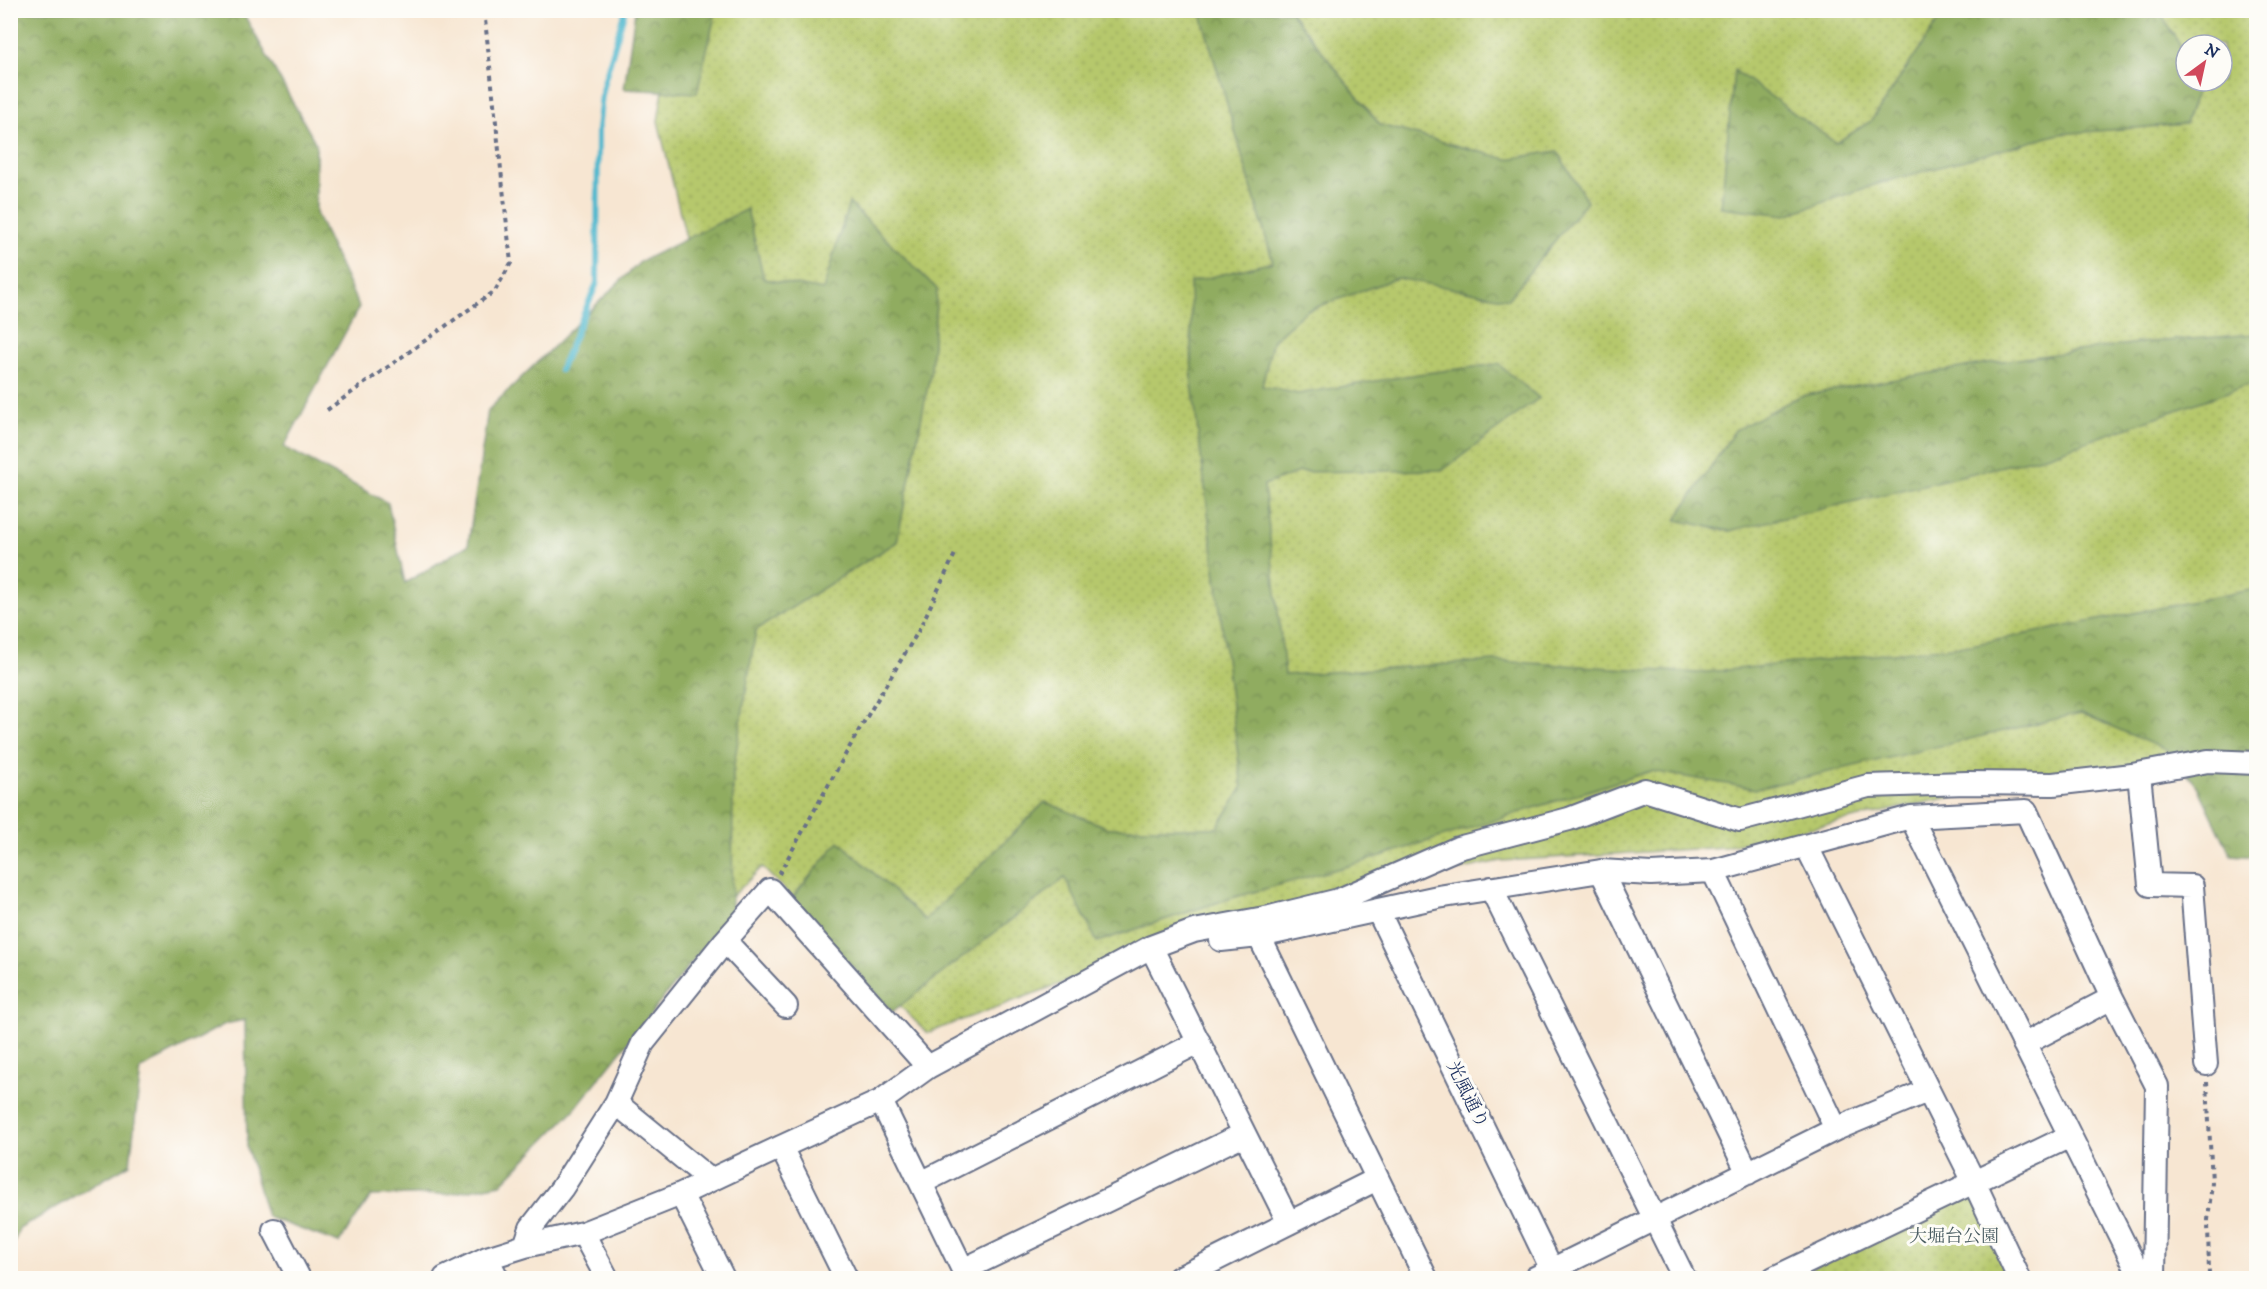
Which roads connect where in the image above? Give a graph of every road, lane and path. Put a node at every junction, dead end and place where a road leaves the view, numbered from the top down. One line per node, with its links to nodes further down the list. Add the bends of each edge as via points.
1 (484, 10): 2 (path, via 511,263 495,291)
2 (327, 410)
3 (955, 554): 11 (path, via 919,630 858,730)
4 (2256, 763): 5 (street, via 2208,761)
5 (2139, 774): 15 (street, via 2053,784 1868,786 1740,820 1645,790 1569,819 1458,848 1339,900 1194,932); 20 (street, via 2150,885 2192,886)
6 (1911, 817): 7 (street); 16 (street, via 2026,811); 19 (street)
7 (1807, 847): 9 (street); 22 (street)
8 (1601, 871): 9 (street); 10 (street); 29 (street)
9 (1713, 871): 25 (street)
10 (1491, 888): 12 (street); 35 (street)
11 (770, 890): 14 (street); 21 (street)
12 (1378, 911): 13 (street); 42 (street, 光風通り)
13 (1258, 936): 15 (street); 31 (street)
14 (725, 941): 17 (street); 24 (street, via 643,1043)
15 (1151, 947): 18 (street); 21 (street)
16 (2112, 998): 19 (street); 55 (street, via 2157,1086)
17 (786, 1006)
18 (1198, 1042): 26 (street); 33 (street)
19 (2024, 1044): 27 (street)
20 (2206, 1064): 56 (path, via 2212,1183)
21 (928, 1067): 23 (street)
22 (1927, 1091): 25 (street); 32 (street)
23 (881, 1101): 28 (street); 33 (street)
24 (616, 1103): 30 (street); 39 (street, via 562,1188 531,1228)
25 (1836, 1129): 29 (street)
26 (1244, 1134): 36 (street); 41 (street)
27 (2070, 1136): 32 (street); 54 (street)
28 (781, 1147): 30 (street); 50 (street)
29 (1748, 1173): 35 (street)
30 (710, 1179): 34 (street)
31 (1377, 1179): 36 (street); 44 (street)
32 (1974, 1182): 43 (street); 53 (street)
33 (921, 1183): 41 (street)
34 (681, 1194): 38 (street); 49 (street)
35 (1655, 1218): 42 (street); 52 (street)
36 (1289, 1223): 51 (street)
37 (274, 1230): 45 (street)
38 (583, 1233): 39 (street); 48 (street)
39 (525, 1246): 40 (street)
40 (487, 1258): 46 (street); 47 (street)
41 (965, 1274)
42 (1548, 1276)
43 (1787, 1276)
44 (1422, 1277)
45 (299, 1278)
46 (445, 1278)
47 (497, 1278)
48 (607, 1278)
49 (723, 1278)
50 (846, 1278)
51 (1179, 1278)
52 (1684, 1278)
53 (2019, 1278)
54 (2141, 1278)
55 (2154, 1278)
56 (2209, 1278)

